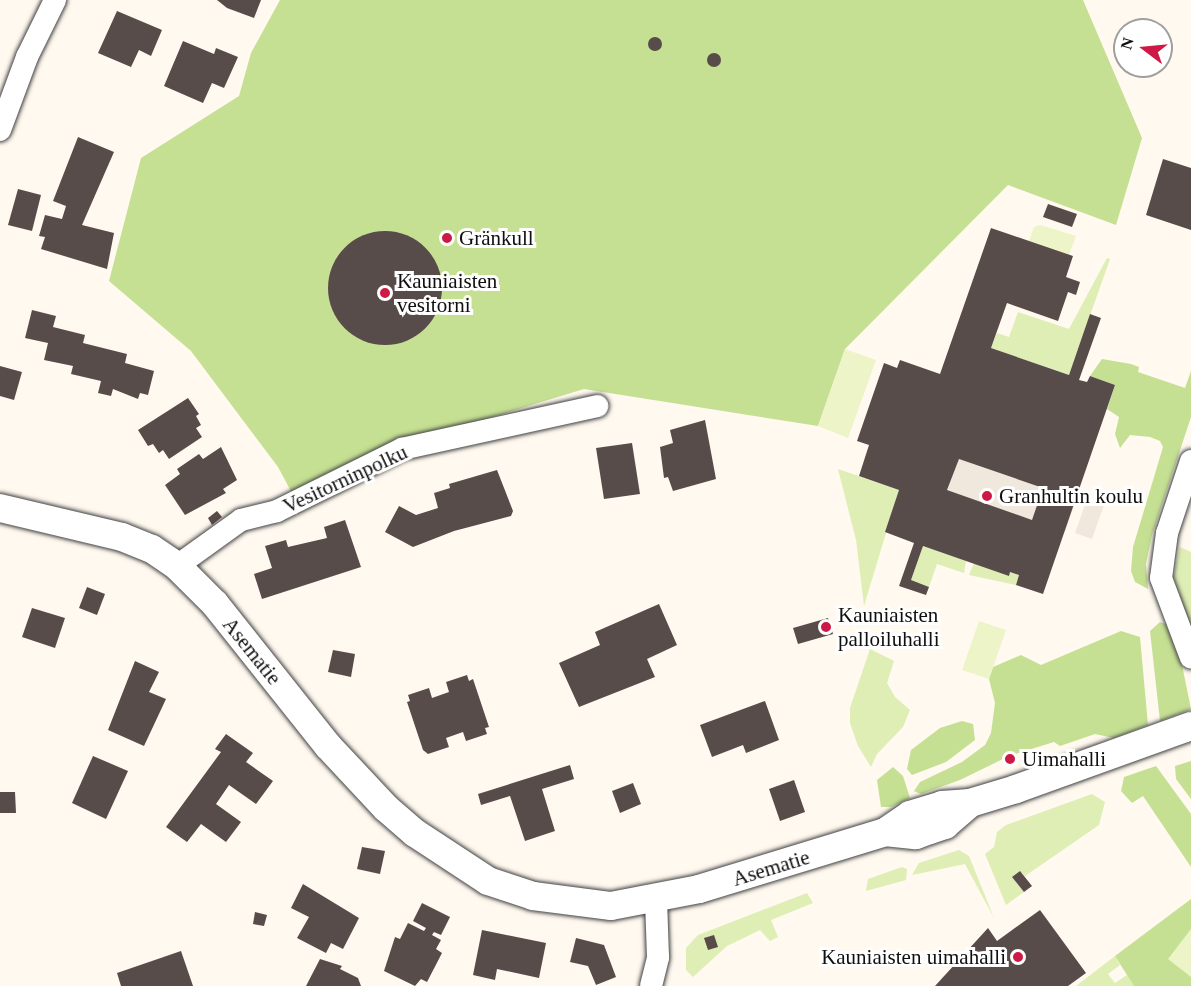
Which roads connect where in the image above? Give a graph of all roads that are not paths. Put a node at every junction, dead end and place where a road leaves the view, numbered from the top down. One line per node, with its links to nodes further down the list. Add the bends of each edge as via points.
1 (55, 0): 2 (street, via 27,57)
2 (0, 130)
3 (597, 406): 6 (street, Vesitorninpolku, via 402,449 277,511 241,520)
4 (1191, 461): 7 (street, via 1167,533 1161,579)
5 (0, 508): 6 (street, Asematie, via 122,537 152,549)
6 (177, 566): 9 (street, Asematie, via 214,604 361,782 415,833 464,864 573,889)
7 (1191, 658)
8 (1191, 726): 9 (street, Asematie, via 970,803 942,805 910,815 885,832)
9 (656, 899): 10 (street, via 658,957)
10 (651, 986)

